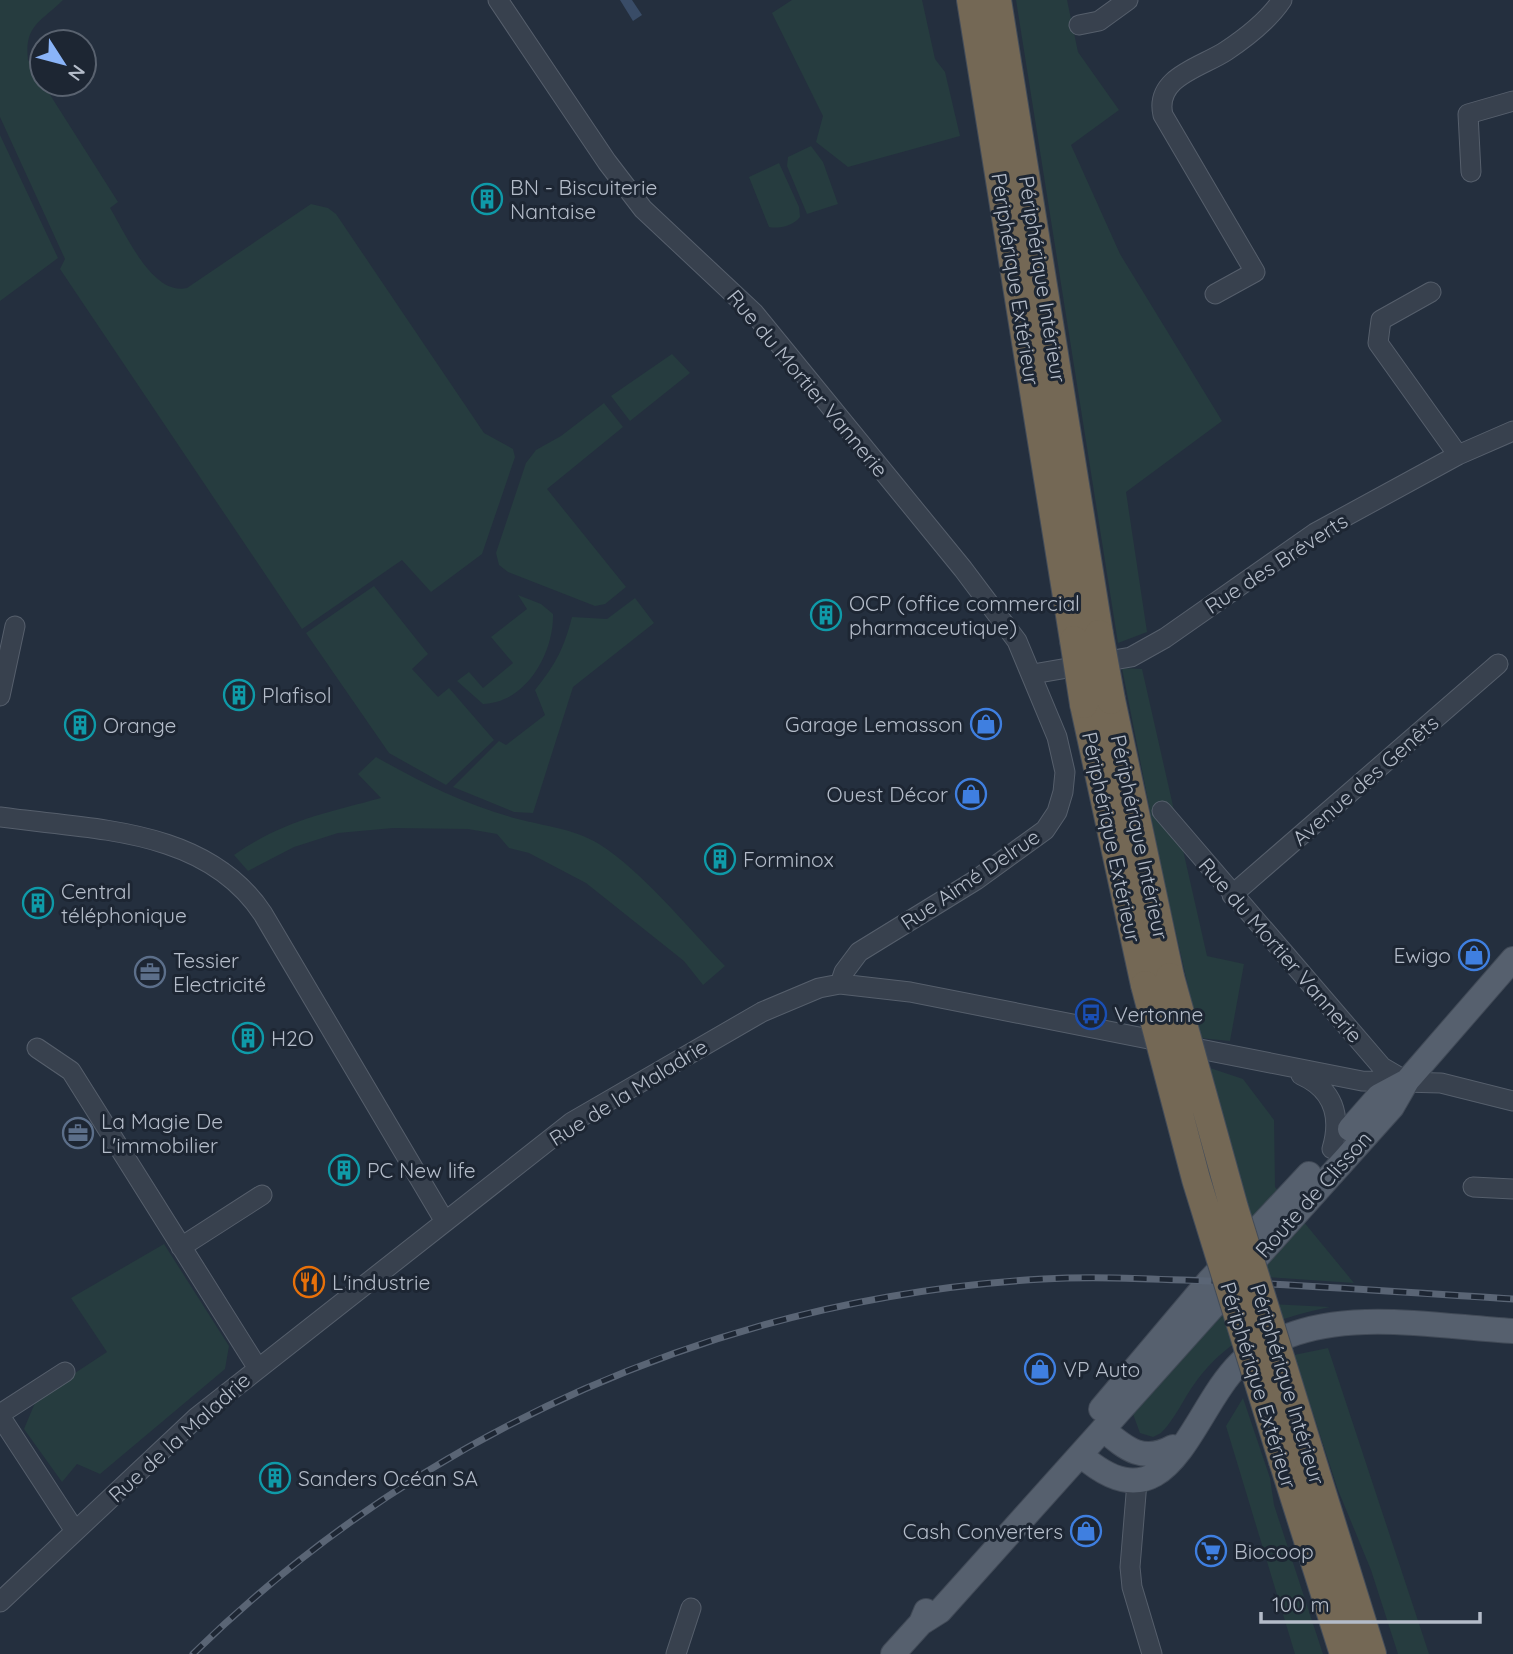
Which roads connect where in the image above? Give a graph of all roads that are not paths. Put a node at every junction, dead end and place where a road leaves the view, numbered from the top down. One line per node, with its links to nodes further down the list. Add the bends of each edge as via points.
1 (498, 0): 16 (street, Rue du Mortier Vannerie, via 643,209 754,313 963,569 1017,641)
2 (971, 0): 14 (highway, Périphérique Extérieur)
3 (998, 0): 14 (highway, Périphérique Intérieur)
4 (1128, 0): 6 (street, via 1099,21)
5 (1282, 0): 10 (street, via 1240,41 1180,75 1163,98 1163,115 1255,272)
6 (1079, 25)
7 (1513, 101): 8 (street, via 1468,114)
8 (1471, 172)
9 (1431, 292): 12 (street, via 1381,320 1378,343)
10 (1215, 295)
11 (1513, 431): 12 (street, Rue des Bréverts)
12 (1458, 455): 16 (street, Rue des Bréverts, via 1315,533 1131,657)
13 (15, 626): 17 (street)
14 (1086, 637): 22 (highway, Périphérique Intérieur, bridge)
15 (1498, 664): 20 (street, Avenue des Genêts)
16 (1033, 674): 23 (street, Rue Aimé Delrue, via 1065,772 1057,812 1045,830 976,880 859,953)
17 (0, 696)
18 (1162, 811): 20 (street, Rue du Mortier Vannerie)
19 (0, 817): 32 (street, via 140,836 196,855 228,874 263,914)
20 (1232, 895): 26 (street, Rue du Mortier Vannerie, via 1382,1067)
21 (1513, 959): 26 (main road, Route de Clisson)
22 (1157, 981): 48 (highway, Périphérique Extérieur, bridge, via 1196,1179); 49 (highway, Périphérique Intérieur, bridge, via 1234,1208)
23 (840, 984): 25 (street, Rue de la Maladrie, via 910,992); 32 (street, Rue de la Maladrie, via 762,1012 665,1066 572,1122)
24 (37, 1048): 33 (street, via 71,1071)
25 (1277, 1065): 26 (street, Rue de la Maladrie, via 1375,1083); 28 (street, Rue de la Maladrie, via 1312,1080 1327,1093 1336,1114)
26 (1407, 1081): 27 (street, Rue de la Maladrie, via 1441,1083); 28 (main road, Route de Clisson, via 1379,1096); 39 (main road, Route de Clisson, via 1392,1107)
27 (1513, 1101)
28 (1332, 1149): 39 (main road, Route de Clisson, via 1180,1314 1179,1329)
29 (1473, 1187): 30 (street)
30 (1513, 1189)
31 (262, 1195): 33 (street)
32 (444, 1220): 35 (street, Rue de la Maladrie)
33 (181, 1247): 35 (street)
34 (1513, 1331): 38 (main road, via 1357,1321 1296,1333 1255,1350 1241,1362)
35 (257, 1367): 42 (street, Rue de la Maladrie)
36 (65, 1372): 37 (street)
37 (0, 1415): 40 (street)
38 (1182, 1440): 39 (main road, via 1152,1456); 41 (main road, via 1162,1462 1148,1464)
39 (1085, 1443): 41 (main road, via 1114,1477); 46 (main road, Route de Clisson, via 940,1611 921,1623)
40 (7, 1444): 42 (street)
41 (1137, 1482): 47 (street, via 1130,1567)
42 (75, 1531): 43 (street, Rue de la Maladrie)
43 (0, 1602)
44 (691, 1608): 45 (street)
45 (676, 1654)
46 (893, 1654)
47 (1152, 1654)
48 (1344, 1654)
49 (1373, 1654)

